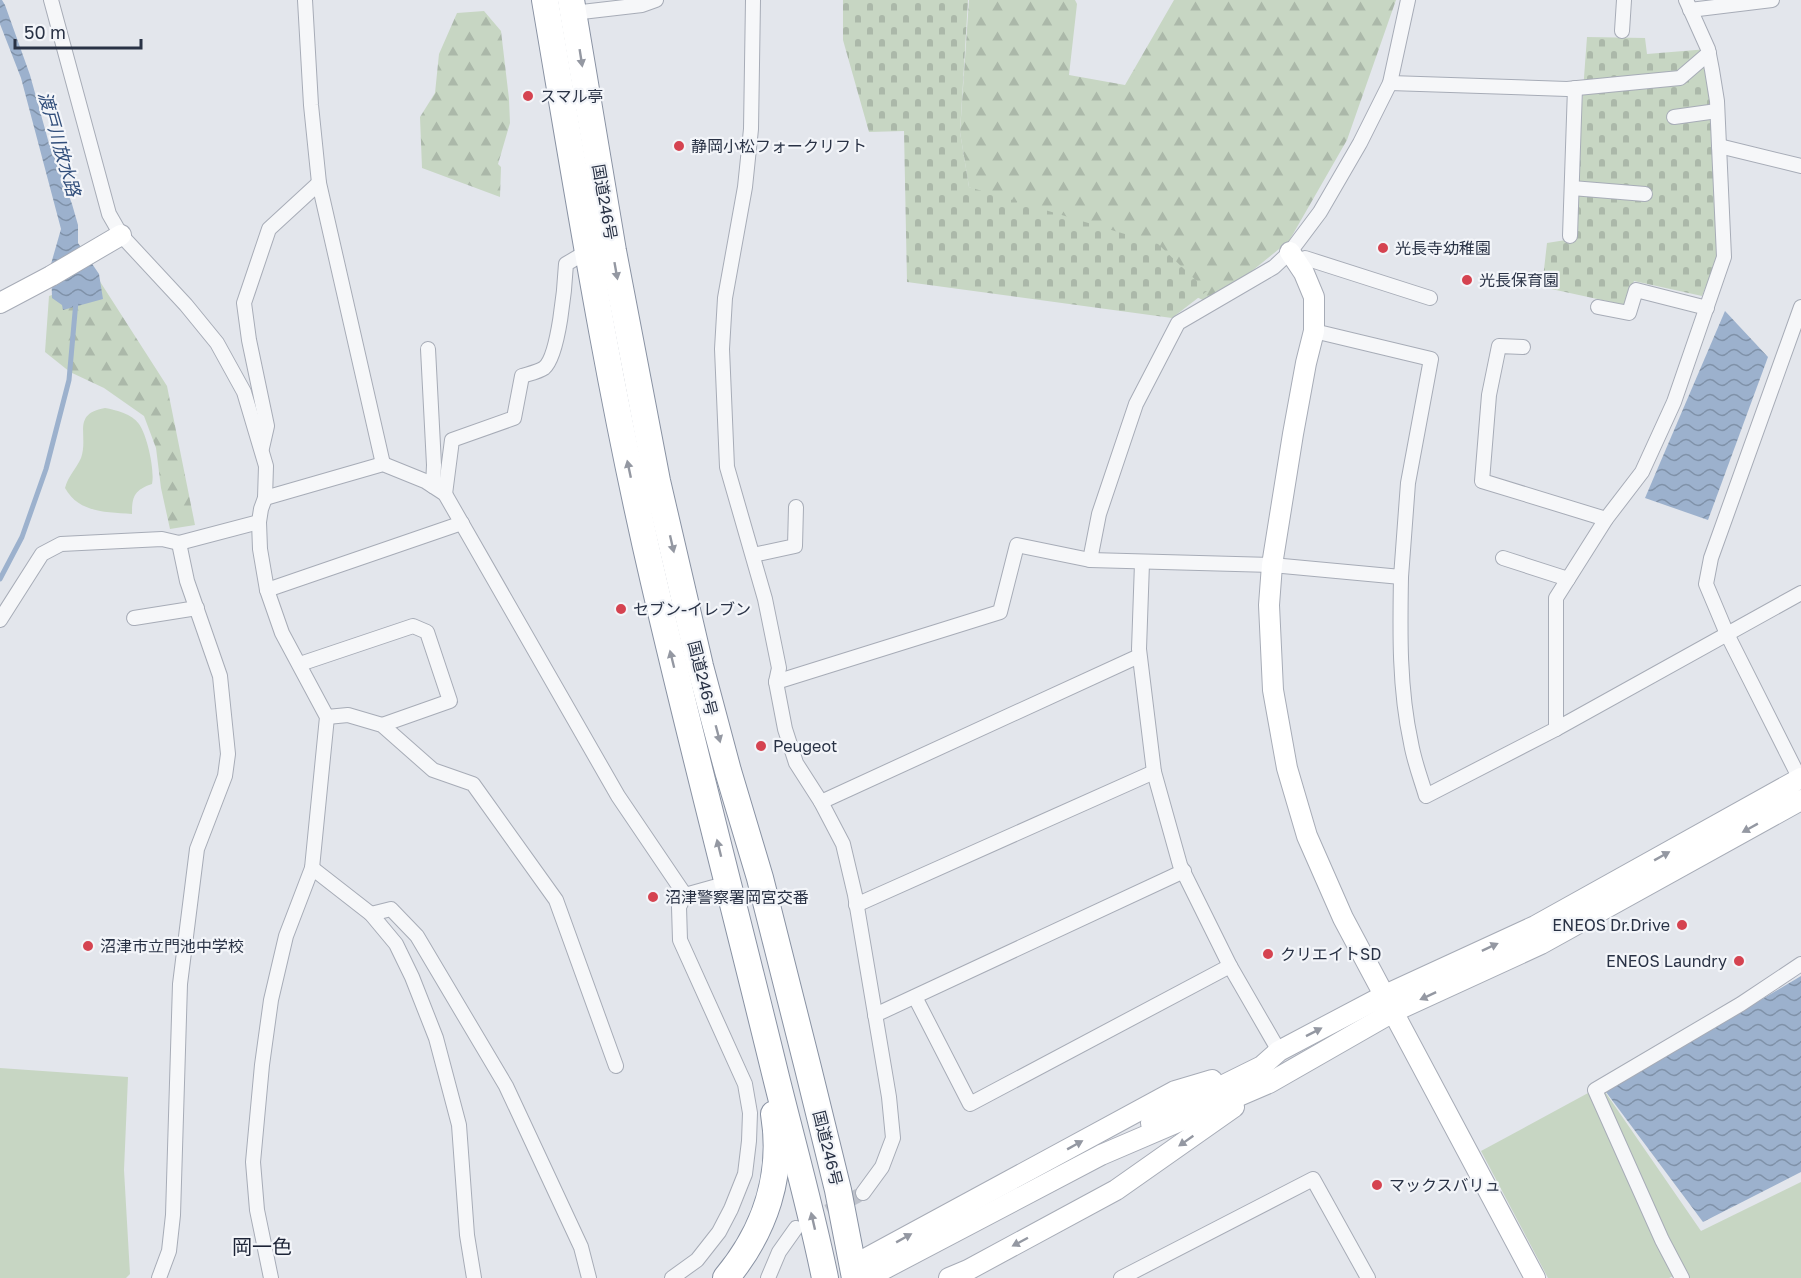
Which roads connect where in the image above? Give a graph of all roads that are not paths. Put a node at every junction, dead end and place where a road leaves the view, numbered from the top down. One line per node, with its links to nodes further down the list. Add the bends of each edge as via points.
1 (51, 0): 22 (street, via 110,214)
2 (305, 0): 19 (street)
3 (545, 0): 24 (highway, 国道246号)
4 (656, 0): 10 (street, via 642,5)
5 (753, 0): 43 (street, via 751,129 725,298 722,349 727,467)
6 (1408, 0): 13 (street)
7 (1624, 0): 11 (street)
8 (1772, 0): 9 (street)
9 (1688, 5): 12 (street)
10 (572, 7): 83 (highway, 国道246号, one-way to 83, via 657,481 702,677 760,878 838,1191)
11 (1622, 31)
12 (1709, 53): 14 (street, via 1680,78); 15 (street)
13 (1390, 83): 14 (street); 25 (street)
14 (1575, 88): 20 (street)
15 (1717, 111): 16 (street); 17 (street)
16 (1674, 117)
17 (1719, 146): 18 (street); 30 (street, via 1724,257)
18 (1801, 166)
19 (319, 183): 34 (street, via 269,229 244,303 267,426); 35 (street)
20 (1572, 188): 21 (street); 23 (street)
21 (1645, 194)
22 (121, 235): 27 (street); 34 (street, via 217,343 244,392)
23 (1570, 236)
24 (588, 251): 36 (street, via 566,264 564,301 552,356 544,368 522,376 514,418 452,440); 68 (highway, 国道246号, one-way to 24, via 654,582)
25 (1295, 259): 26 (street, via 1305,258); 31 (street, via 1314,297); 45 (street, via 1178,323 1136,404 1099,514)
26 (1430, 298)
27 (0, 303)
28 (1598, 307): 30 (street, via 1629,313 1636,290)
29 (1801, 307): 55 (street, via 1711,558 1706,584)
30 (1707, 308): 39 (street, via 1674,402 1642,472)
31 (1314, 330): 47 (street); 48 (street, via 1431,359 1408,483)
32 (1523, 347): 39 (street, via 1499,346 1482,481)
33 (428, 349): 36 (street, via 434,465)
34 (262, 450): 37 (street)
35 (383, 464): 36 (street); 37 (street)
36 (439, 490): 41 (street)
37 (265, 498): 40 (street)
38 (796, 507): 43 (street, via 795,546)
39 (1606, 519): 49 (street)
40 (259, 522): 42 (street); 50 (street)
41 (462, 523): 50 (street); 69 (street, via 618,796)
42 (179, 543): 52 (street); 54 (street, via 162,539 61,544 42,554)
43 (753, 555): 58 (street, via 778,668)
44 (1503, 558): 49 (street)
45 (1090, 560): 46 (street); 58 (street, via 1017,545 1000,612)
46 (1142, 563): 47 (street); 56 (street)
47 (1272, 565): 48 (street); 76 (street, via 1269,605 1273,690 1287,768 1312,847 1343,918)
48 (1401, 577): 61 (street, via 1403,692 1411,743 1426,796)
49 (1568, 579): 61 (street, via 1556,598)
50 (267, 590): 57 (street, via 282,633)
51 (1801, 593): 55 (street)
52 (197, 608): 53 (street); 84 (street, via 220,676 228,754 225,776 197,849 180,984 173,1215 169,1251)
53 (134, 618)
54 (0, 620)
55 (1727, 634): 61 (street); 63 (street)
56 (1139, 656): 62 (street); 65 (street)
57 (300, 664): 59 (street); 60 (street, via 413,626 427,632 450,701)
58 (776, 682): 65 (street, via 796,764)
59 (327, 717): 60 (street, via 348,715); 66 (street)
60 (382, 725): 79 (street, via 433,770 473,784 556,900)
61 (1556, 729)
62 (1154, 772): 67 (street); 70 (street)
63 (1800, 779): 76 (street, one-way to 63)
64 (1801, 800): 76 (street, one-way to 76, via 1541,944)
65 (821, 802): 70 (street, via 843,844)
66 (312, 868): 71 (street); 85 (street, via 286,936 271,1000 262,1065 253,1162 257,1210)
67 (1184, 872): 74 (street); 75 (street)
68 (728, 883): 69 (street); 72 (highway, 国道246号)
69 (685, 895): 88 (street, via 679,907 680,940 745,1084 750,1113 745,1174 731,1209 720,1232 697,1260)
70 (856, 905): 77 (street)
71 (371, 914): 86 (street, via 396,944 436,1038 459,1125); 87 (street, via 392,909 417,936 506,1086 581,1247)
72 (744, 946): 83 (highway, 国道246号, one-way to 72, via 803,1182); 89 (highway, via 775,1122 776,1170 754,1240)
73 (1801, 964): 95 (street, via 1594,1090)
74 (1230, 966): 75 (street, via 970,1104); 78 (street)
75 (915, 997): 77 (street)
76 (1389, 1004): 78 (street, one-way to 76); 80 (street); 94 (street)
77 (875, 1015): 81 (street, via 893,1138 882,1167)
78 (1279, 1051): 80 (street)
79 (616, 1066)
80 (1265, 1075): 83 (street, via 1173,1110 1101,1155 1027,1194); 83 (street, one-way to 80, via 1175,1091); 91 (street, one-way to 91, via 1118,1197)
81 (863, 1192)
82 (796, 1228): 90 (street, via 779,1252)
83 (843, 1275)
84 (159, 1278)
85 (271, 1278)
86 (474, 1278)
87 (589, 1278)
88 (672, 1278)
89 (726, 1278)
90 (768, 1278)
91 (949, 1278)
92 (1121, 1278): 93 (street, via 1313,1179)
93 (1368, 1278)
94 (1535, 1278)
95 (1682, 1278)

